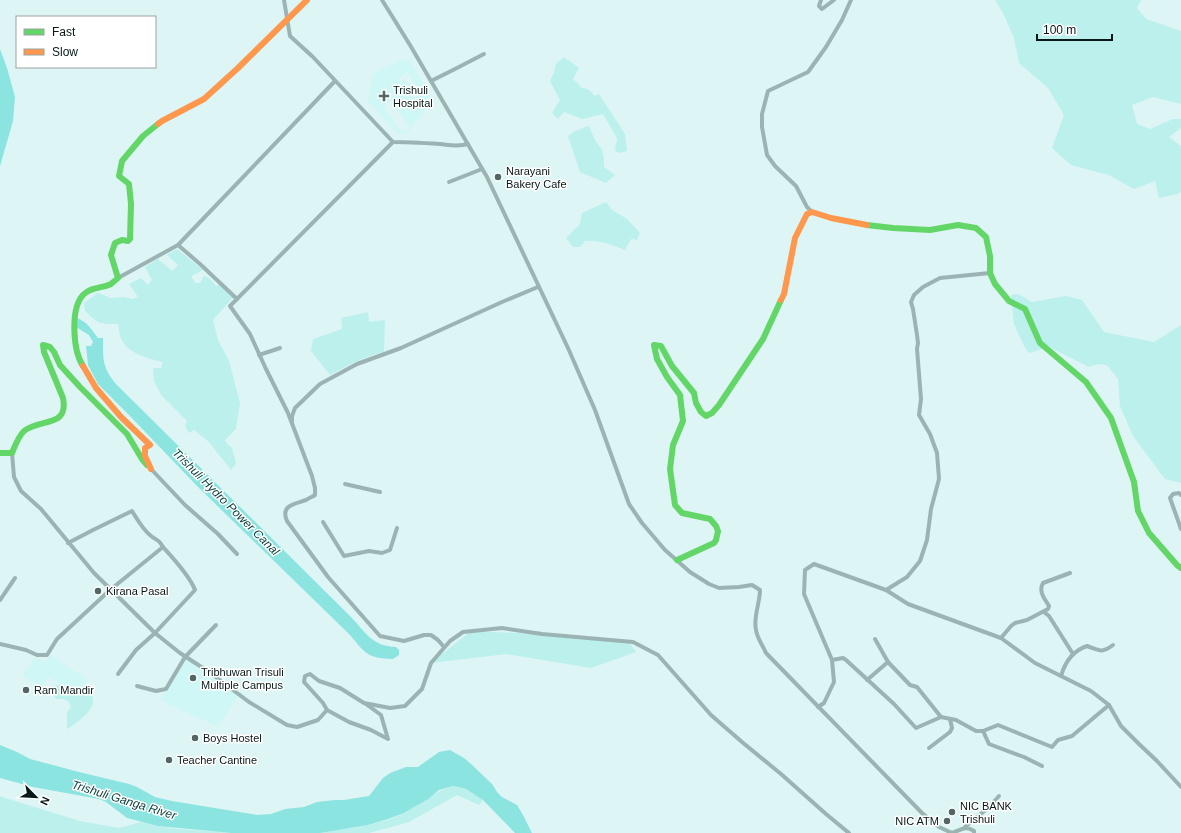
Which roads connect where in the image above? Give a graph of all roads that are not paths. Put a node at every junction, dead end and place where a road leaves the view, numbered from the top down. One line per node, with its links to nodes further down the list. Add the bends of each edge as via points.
1 (284, 0): 7 (street)
2 (307, 0): 7 (street)
3 (382, 0): 10 (street)
4 (821, 0): 5 (street, via 819,6 822,9)
5 (834, 0)
6 (851, 0): 15 (street, via 826,47 808,72 768,91 762,114 767,155 796,186)
7 (288, 19): 9 (street, via 290,36); 18 (street, via 204,100 162,121 143,136 122,161 119,176 129,184 130,239 115,243 111,255)
8 (484, 54): 10 (street)
9 (335, 81): 11 (street); 16 (street)
10 (431, 81): 12 (street)
11 (393, 142): 12 (street, via 452,146); 20 (street)
12 (468, 144): 13 (street)
13 (482, 169): 14 (street); 19 (street)
14 (449, 182)
15 (812, 212): 17 (street, via 861,224 893,228 930,230 958,225 976,228 986,237); 36 (street, via 807,214 795,238 784,294 763,339 712,413 706,416 701,412 694,392 672,366 661,346 654,345 657,359 680,395 683,421 673,445 670,469 675,505 682,513 710,519 718,531 714,543)
16 (178, 245): 18 (street); 20 (street)
17 (990, 273): 37 (street, via 994,284 1009,301 1025,309 1040,343 1086,382 1111,418 1134,482 1138,511 1149,533); 41 (street, via 940,278 923,287 914,295 911,302 918,343 921,399 919,415 937,453 939,479 931,509 927,540 920,561 907,577)
18 (118, 278): 26 (street, via 110,284 93,288 82,296 75,312 74,336 80,362 96,388 150,445 145,448 145,456)
19 (538, 287): 23 (street, via 401,348 357,364 320,384 295,408); 36 (street, via 596,410 629,504 652,537)
20 (237, 299): 22 (street, via 230,306 250,334)
21 (280, 348): 22 (street)
22 (260, 355): 23 (street)
23 (292, 424): 50 (street, via 312,476 315,495 290,505 285,513 287,521 328,577 380,636 404,641 431,635)
24 (0, 453): 25 (street)
25 (12, 453): 26 (street, via 24,430 57,419 63,413 65,406 59,385 43,352 43,345 46,345 80,387 127,434); 33 (street, via 14,477 21,491 41,509)
26 (151, 469): 35 (street)
27 (345, 484): 28 (street)
28 (380, 492)
29 (1181, 495): 32 (street, via 1172,494 1170,498)
30 (323, 522): 31 (street, via 344,556 390,550)
31 (396, 528)
32 (1181, 529)
33 (68, 543): 34 (street, via 132,511 150,535 159,540); 40 (street)
34 (163, 547): 40 (street); 45 (street, via 195,590)
35 (237, 554)
36 (677, 560): 61 (street, via 690,572 719,588 752,585 760,590 756,631 766,653)
37 (1181, 568)
38 (1070, 573): 43 (street, via 1043,583 1041,591 1049,606)
39 (15, 578): 42 (street)
40 (110, 590): 45 (street); 48 (street, via 57,639 47,655)
41 (886, 590): 46 (street, via 908,604); 53 (street, via 814,564 805,570 804,594)
42 (0, 600)
43 (1044, 612): 46 (street, via 1015,623); 51 (street)
44 (216, 625): 52 (street)
45 (155, 633): 52 (street); 55 (street, via 136,650)
46 (1001, 638): 56 (street, via 1035,663)
47 (875, 639): 54 (street)
48 (0, 644)
49 (1113, 645): 51 (street, via 1101,651 1087,646)
50 (444, 647): 59 (street, via 430,663 422,689 405,706 390,708); 71 (street, via 463,632 502,628 633,642 658,655 711,715)
51 (1074, 654): 56 (street, via 1064,664)
52 (185, 657): 58 (street, via 166,689 156,691); 62 (street, via 287,725 297,727 318,720)
53 (832, 660): 57 (street, via 843,658); 61 (street, via 834,682 824,703)
54 (888, 662): 57 (street); 63 (street, via 910,685 917,687)
55 (118, 674)
56 (1061, 676): 60 (street, via 1091,691)
57 (867, 680): 63 (street, via 916,728)
58 (137, 686)
59 (364, 703): 62 (street, via 310,674 305,676 304,682); 62 (street, via 381,715 388,739)
60 (1109, 706): 65 (street, via 1072,736 1058,740 1052,747 998,725); 68 (street, via 1121,726)
61 (818, 707): 70 (street, via 922,813 939,827 952,833)
62 (327, 710)
63 (941, 717): 64 (street)
64 (950, 719): 65 (street, via 976,731); 66 (street, via 950,732)
65 (983, 731): 67 (street, via 989,744)
66 (929, 748)
67 (1042, 766)
68 (1181, 787)
69 (999, 796): 70 (street)
70 (965, 827): 72 (street)
71 (849, 833)
72 (974, 833)

